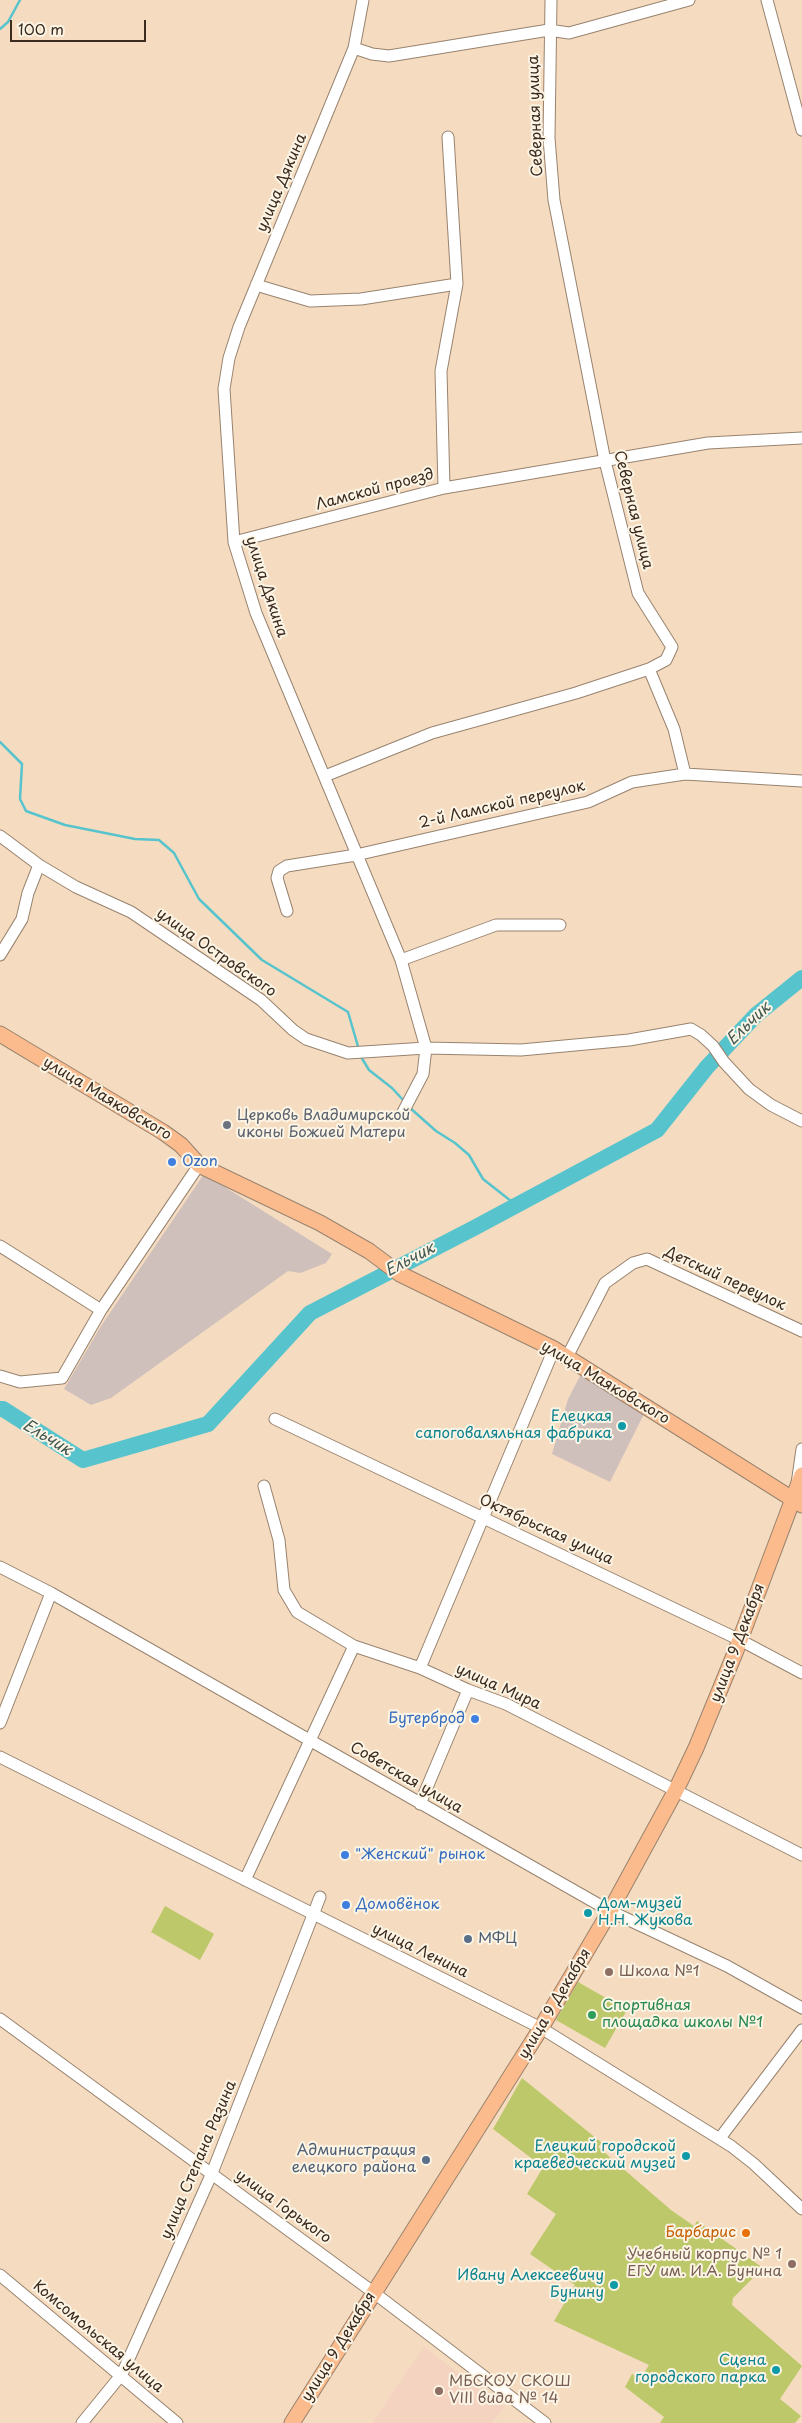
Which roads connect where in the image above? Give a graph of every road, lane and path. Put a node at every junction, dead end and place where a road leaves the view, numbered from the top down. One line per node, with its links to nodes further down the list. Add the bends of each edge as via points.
1 (362, 0): 6 (street, улица Дякина)
2 (551, 0): 5 (street, Северная улица)
3 (689, 0): 5 (street, via 569,33)
4 (767, 0): 7 (street)
5 (549, 30): 6 (street, via 389,56); 12 (street, Северная улица, via 549,138 554,200)
6 (354, 48): 10 (street, улица Дякина)
7 (802, 130)
8 (448, 137): 9 (street, Ламской проезд)
9 (457, 284): 10 (street, via 361,299 310,301); 13 (street, Ламской проезд, via 441,371)
10 (256, 285): 14 (street, улица Дякина, via 229,358 224,389)
11 (802, 438): 12 (street, via 708,443)
12 (605, 461): 13 (street); 15 (street, Северная улица, via 638,594 672,647 666,660)
13 (444, 488): 14 (street, Ламской проезд)
14 (234, 542): 17 (street, улица Дякина, via 256,613)
15 (649, 669): 16 (street, via 674,729); 17 (street, Северная улица, via 576,693 432,732)
16 (685, 774): 18 (street, 2-й Ламской переулок); 20 (street, 2-й Ламской переулок, via 632,782 588,802)
17 (325, 776): 20 (street, улица Дякина)
18 (802, 782)
19 (0, 836): 21 (street, улица Островского)
20 (356, 855): 22 (street, 2-й Ламской переулок, via 288,866 279,871 277,878); 25 (street, улица Дякина)
21 (39, 865): 24 (street, via 22,919); 27 (street, улица Островского, via 76,887 131,912 261,1000 306,1038 348,1053)
22 (287, 910)
23 (560, 925): 25 (street, via 496,925)
24 (0, 955)
25 (401, 960): 27 (street, улица Дякина)
26 (0, 1034): 30 (main road, улица Маяковского, via 163,1132)
27 (426, 1048): 28 (street, улица Дякина, via 423,1074); 29 (street, улица Островского, via 521,1050 629,1040 691,1029 713,1046 749,1089 770,1105)
28 (402, 1114)
29 (802, 1121)
30 (199, 1164): 32 (street); 34 (main road, улица Маяковского, via 320,1223 369,1251 400,1274)
31 (0, 1246): 32 (street)
32 (101, 1310): 35 (street, via 62,1378 20,1382)
33 (802, 1331): 34 (street, Детский переулок, via 647,1259 633,1262 605,1283)
34 (561, 1353): 40 (main road, улица Маяковского); 41 (street, via 535,1390)
35 (0, 1376)
36 (275, 1419): 41 (street, Октябрьская улица)
37 (802, 1449): 40 (street)
38 (802, 1475): 40 (main road, улица 9 Декабря)
39 (264, 1486): 45 (street, улица Мира, via 279,1540 284,1590 297,1612)
40 (797, 1498): 44 (main road, улица 9 Декабря)
41 (484, 1517): 44 (street, Октябрьская улица); 46 (street)
42 (0, 1567): 43 (street, Советская улица)
43 (51, 1593): 49 (street); 50 (street, Советская улица)
44 (740, 1640): 47 (street, Октябрьская улица); 52 (main road, улица 9 Декабря)
45 (354, 1646): 46 (street, улица Мира); 50 (street)
46 (420, 1668): 48 (street, улица Мира)
47 (802, 1673)
48 (468, 1690): 52 (street, улица Мира, via 506,1704); 53 (street)
49 (0, 1723)
50 (310, 1740): 53 (street, Советская улица); 55 (street)
51 (0, 1757): 55 (street, улица Ленина)
52 (676, 1790): 54 (street, улица Мира); 57 (main road, улица 9 Декабря)
53 (420, 1804): 57 (street, Советская улица)
54 (802, 1855)
55 (245, 1880): 58 (street, улица Ленина)
56 (320, 1897): 58 (street, улица Степана Разина)
57 (610, 1911): 59 (street, Советская улица, via 727,1966); 61 (main road, улица 9 Декабря)
58 (314, 1915): 61 (street, улица Ленина); 64 (street, улица Степана Разина)
59 (802, 2008)
60 (0, 2019): 64 (street, улица Горького)
61 (541, 2028): 63 (street, улица Ленина); 67 (main road, улица 9 Декабря)
62 (802, 2030): 63 (street)
63 (720, 2138): 65 (street, улица Ленина, via 754,2164)
64 (212, 2173): 67 (street, улица Горького); 68 (street, улица Степана Разина)
65 (802, 2209)
66 (0, 2275): 68 (street, Комсомольская улица)
67 (373, 2292): 71 (main road, улица 9 Декабря); 72 (street, улица Горького)
68 (122, 2374): 69 (street, улица Степана Разина); 70 (street, Комсомольская улица)
69 (82, 2423)
70 (177, 2423)
71 (292, 2423)
72 (545, 2423)

